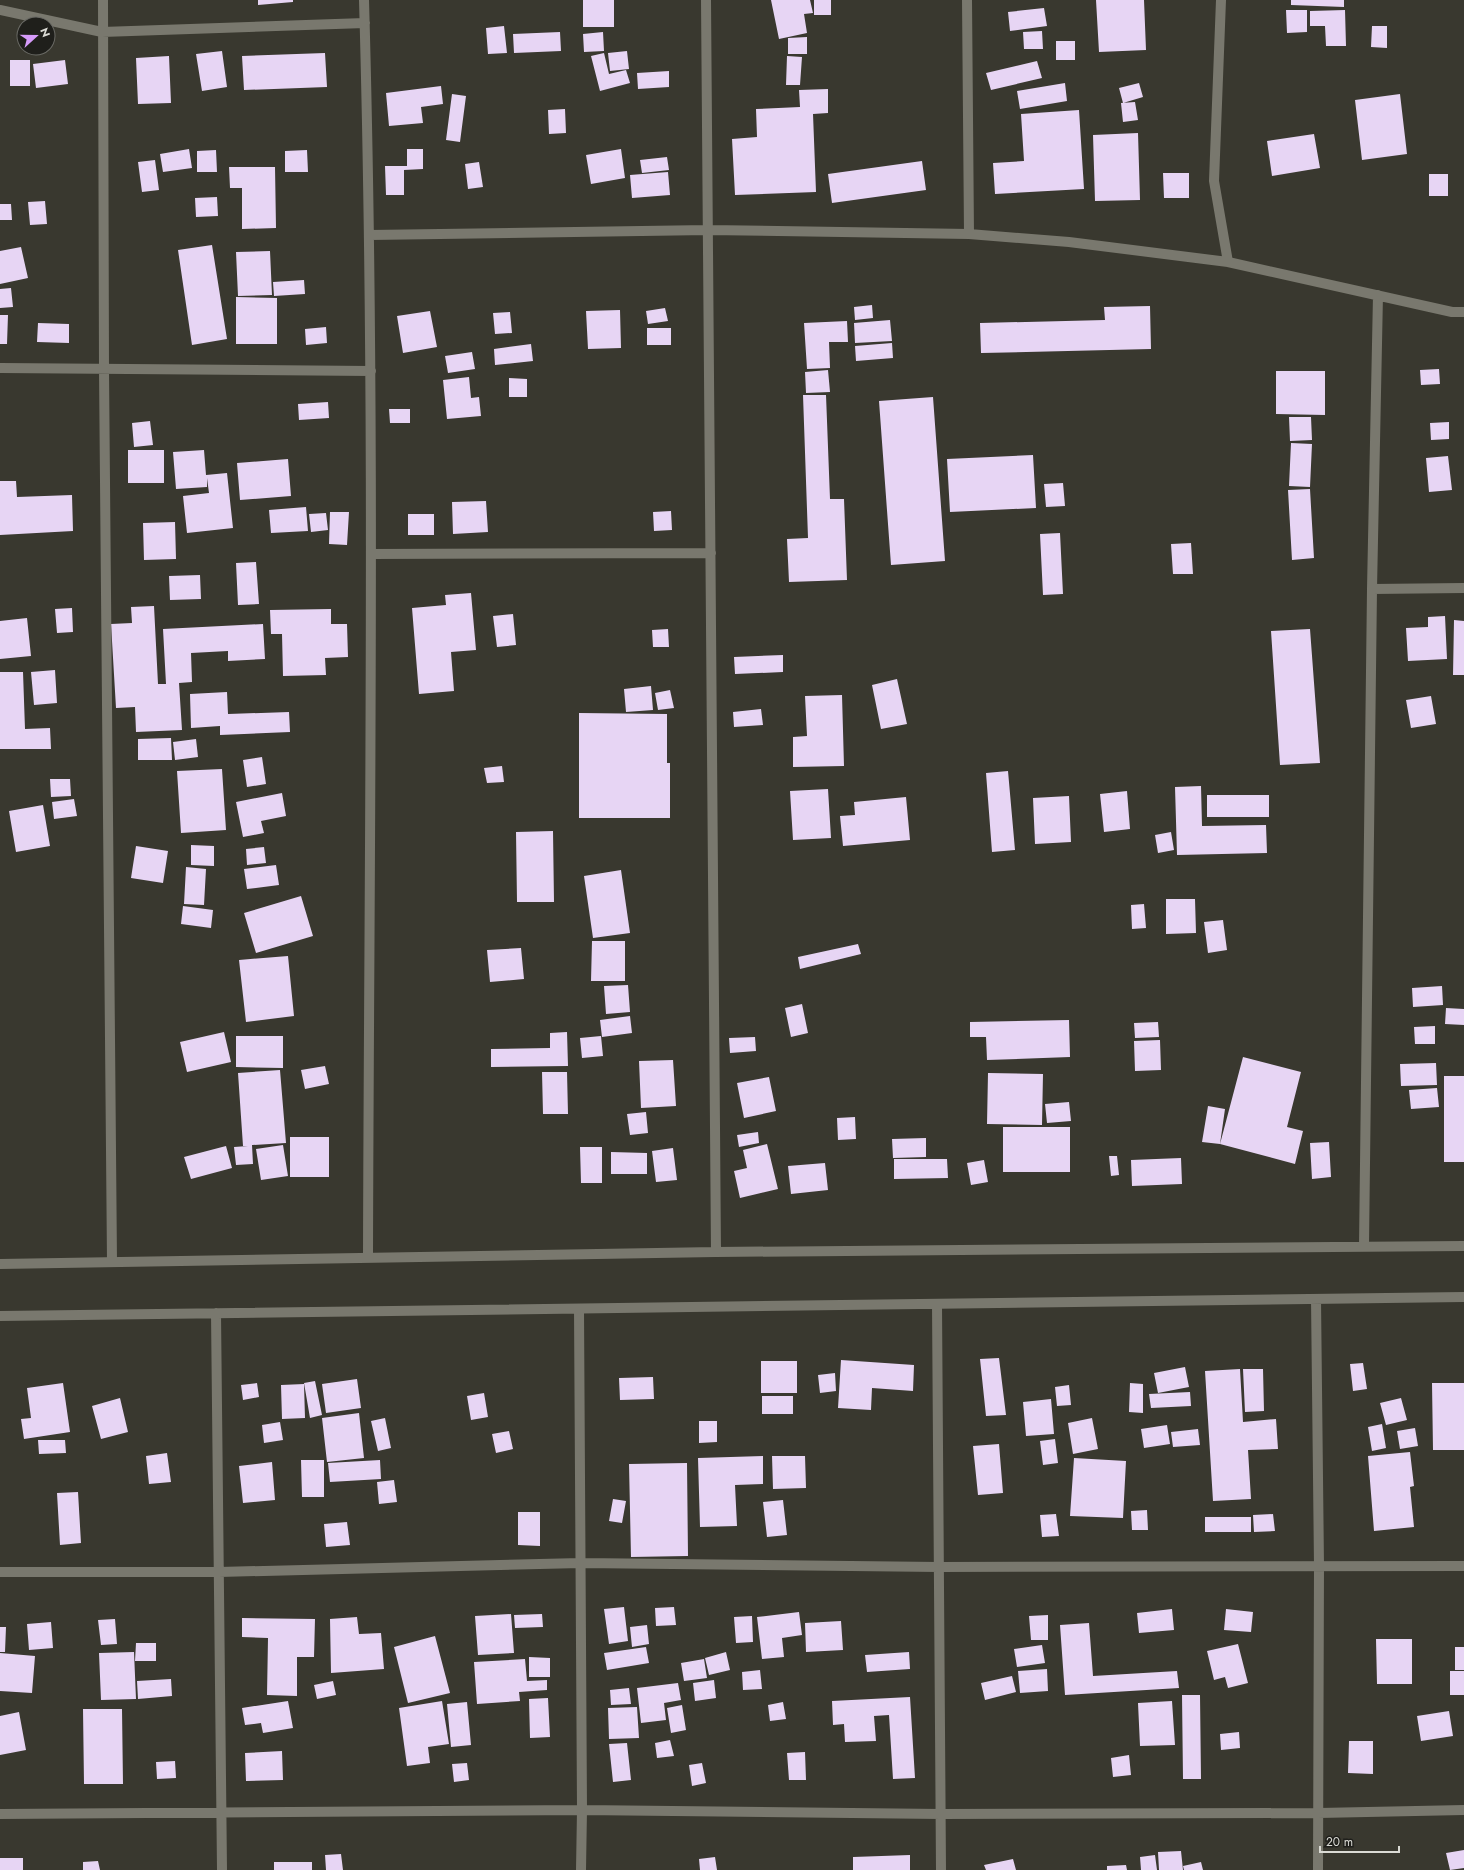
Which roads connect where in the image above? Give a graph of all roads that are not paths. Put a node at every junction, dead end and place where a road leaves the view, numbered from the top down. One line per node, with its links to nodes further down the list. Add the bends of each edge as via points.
1 (103, 0): 8 (street)
2 (364, 0): 7 (street)
3 (706, 0): 9 (street)
4 (967, 0): 10 (street)
5 (1221, 0): 12 (street, via 1214,181)
6 (0, 10): 8 (street)
7 (365, 22): 8 (street); 11 (street)
8 (102, 32): 16 (street)
9 (708, 230): 10 (street); 11 (street); 18 (street)
10 (969, 234): 12 (street, via 1069,242)
11 (370, 235): 17 (street)
12 (1228, 262): 13 (street)
13 (1378, 295): 14 (street, via 1452,312); 21 (street)
14 (1464, 312)
15 (0, 368): 16 (street)
16 (104, 370): 17 (street); 26 (street)
17 (370, 371): 19 (street)
18 (711, 553): 19 (street); 24 (street)
19 (371, 554): 25 (street)
20 (1464, 588): 21 (street)
21 (1372, 589): 22 (street)
22 (1364, 1246): 23 (street); 24 (street)
23 (1464, 1246)
24 (716, 1252): 25 (street)
25 (368, 1258): 26 (street)
26 (112, 1262): 27 (street)
27 (0, 1264)
28 (1464, 1297): 29 (street)
29 (1316, 1299): 30 (street); 35 (street)
30 (937, 1304): 31 (street); 37 (street)
31 (579, 1309): 32 (street); 34 (street)
32 (216, 1313): 33 (street); 39 (street)
33 (0, 1316)
34 (580, 1564): 37 (street); 39 (street); 40 (street)
35 (1319, 1566): 36 (street); 37 (street); 43 (street)
36 (1464, 1566)
37 (939, 1567): 45 (street)
38 (0, 1572): 39 (street)
39 (219, 1572): 42 (street)
40 (582, 1810): 42 (street); 45 (street); 47 (street)
41 (1464, 1810): 43 (street)
42 (221, 1812): 44 (street); 46 (street)
43 (1318, 1813): 45 (street); 49 (street)
44 (0, 1814)
45 (941, 1814): 48 (street)
46 (222, 1870)
47 (581, 1870)
48 (941, 1870)
49 (1318, 1870)

